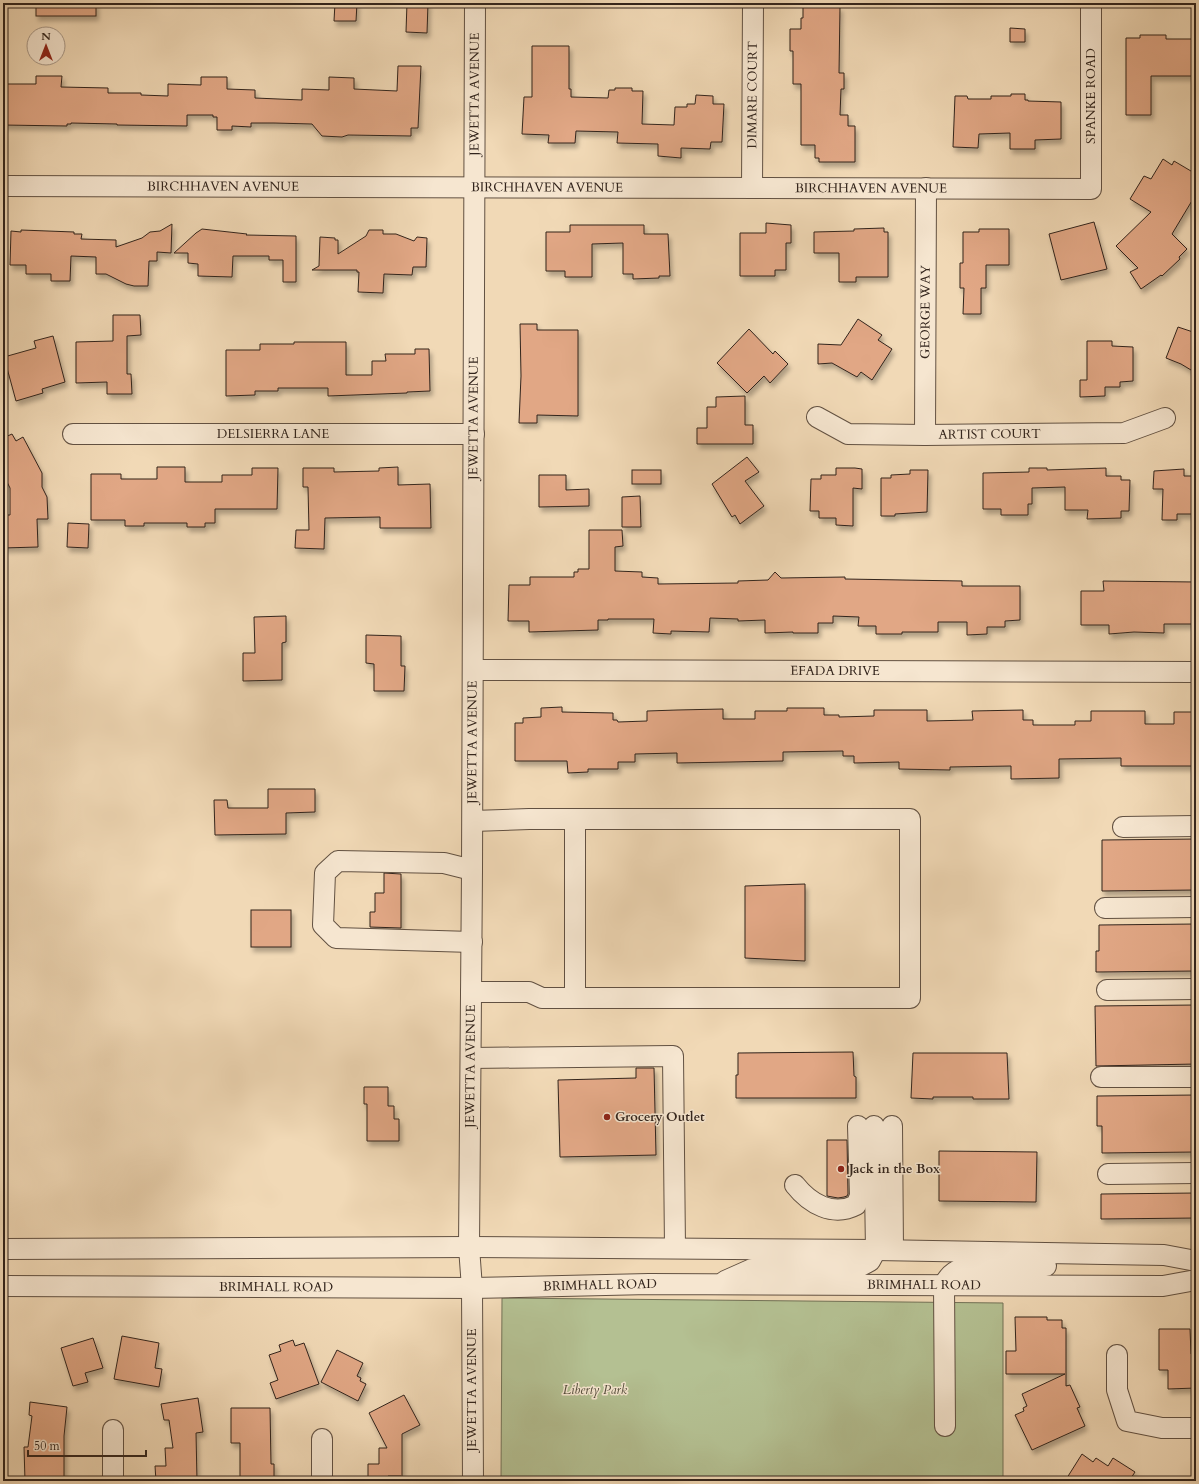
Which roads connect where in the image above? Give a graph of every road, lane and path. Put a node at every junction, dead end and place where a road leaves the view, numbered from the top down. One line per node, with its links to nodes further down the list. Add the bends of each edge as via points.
1 (475, 3): 5 (street, JEWETTA AVENUE)
2 (753, 3): 6 (street, DIMARE COURT)
3 (1092, 3): 8 (street, SPANKE ROAD)
4 (3, 186): 5 (street, BIRCHHAVEN AVENUE)
5 (474, 187): 6 (street, BIRCHHAVEN AVENUE); 12 (street, JEWETTA AVENUE)
6 (752, 188): 7 (street, BIRCHHAVEN AVENUE)
7 (926, 188): 8 (street, BIRCHHAVEN AVENUE); 13 (street, GEORGE WAY)
8 (1091, 189)
9 (816, 417): 13 (street, ARTIST COURT, via 848,434)
10 (1165, 418): 13 (street, ARTIST COURT, via 1124,433)
11 (73, 434): 12 (street, DELSIERRA LANE)
12 (474, 434): 14 (street, JEWETTA AVENUE)
13 (925, 435)
14 (473, 670): 15 (street, EFADA DRIVE); 17 (street, JEWETTA AVENUE)
15 (1196, 672)
16 (575, 819): 17 (street); 27 (street); 27 (street, via 910,819 910,998)
17 (473, 821): 20 (street, JEWETTA AVENUE)
18 (1196, 826): 19 (street)
19 (1123, 827)
20 (472, 870): 23 (street, JEWETTA AVENUE); 23 (street, via 444,863 338,861 324,873 323,925 336,938)
21 (1196, 907): 22 (street)
22 (1105, 908)
23 (472, 942): 26 (street, JEWETTA AVENUE)
24 (1196, 989): 25 (street)
25 (1106, 990)
26 (471, 992): 27 (street, via 528,992 542,998); 28 (street, JEWETTA AVENUE)
27 (575, 998)
28 (471, 1058): 34 (street, JEWETTA AVENUE); 35 (street, via 672,1056)
29 (1101, 1077): 30 (street)
30 (1196, 1077)
31 (1196, 1173): 32 (street)
32 (1108, 1174)
33 (795, 1185): 37 (street, via 803,1195 826,1208 843,1210 856,1205 875,1126)
34 (469, 1247): 35 (street); 36 (street); 44 (street, JEWETTA AVENUE)
35 (675, 1248): 37 (street)
36 (3, 1249)
37 (885, 1250): 38 (street); 41 (street, via 857,1268 752,1269)
38 (1089, 1254): 39 (street, via 1164,1255); 42 (street, via 1064,1266 963,1268 949,1276)
39 (1196, 1261)
40 (1196, 1280): 42 (street, BRIMHALL ROAD, via 1163,1286)
41 (717, 1284): 42 (street, BRIMHALL ROAD); 44 (street, BRIMHALL ROAD)
42 (944, 1285): 46 (street)
43 (3, 1286): 44 (street, BRIMHALL ROAD)
44 (472, 1288): 52 (street, JEWETTA AVENUE)
45 (1118, 1355): 47 (street, via 1118,1390 1127,1421 1162,1428)
46 (945, 1426)
47 (1196, 1428)
48 (113, 1430): 50 (street)
49 (322, 1439): 51 (street)
50 (113, 1481)
51 (322, 1481)
52 (473, 1481)

